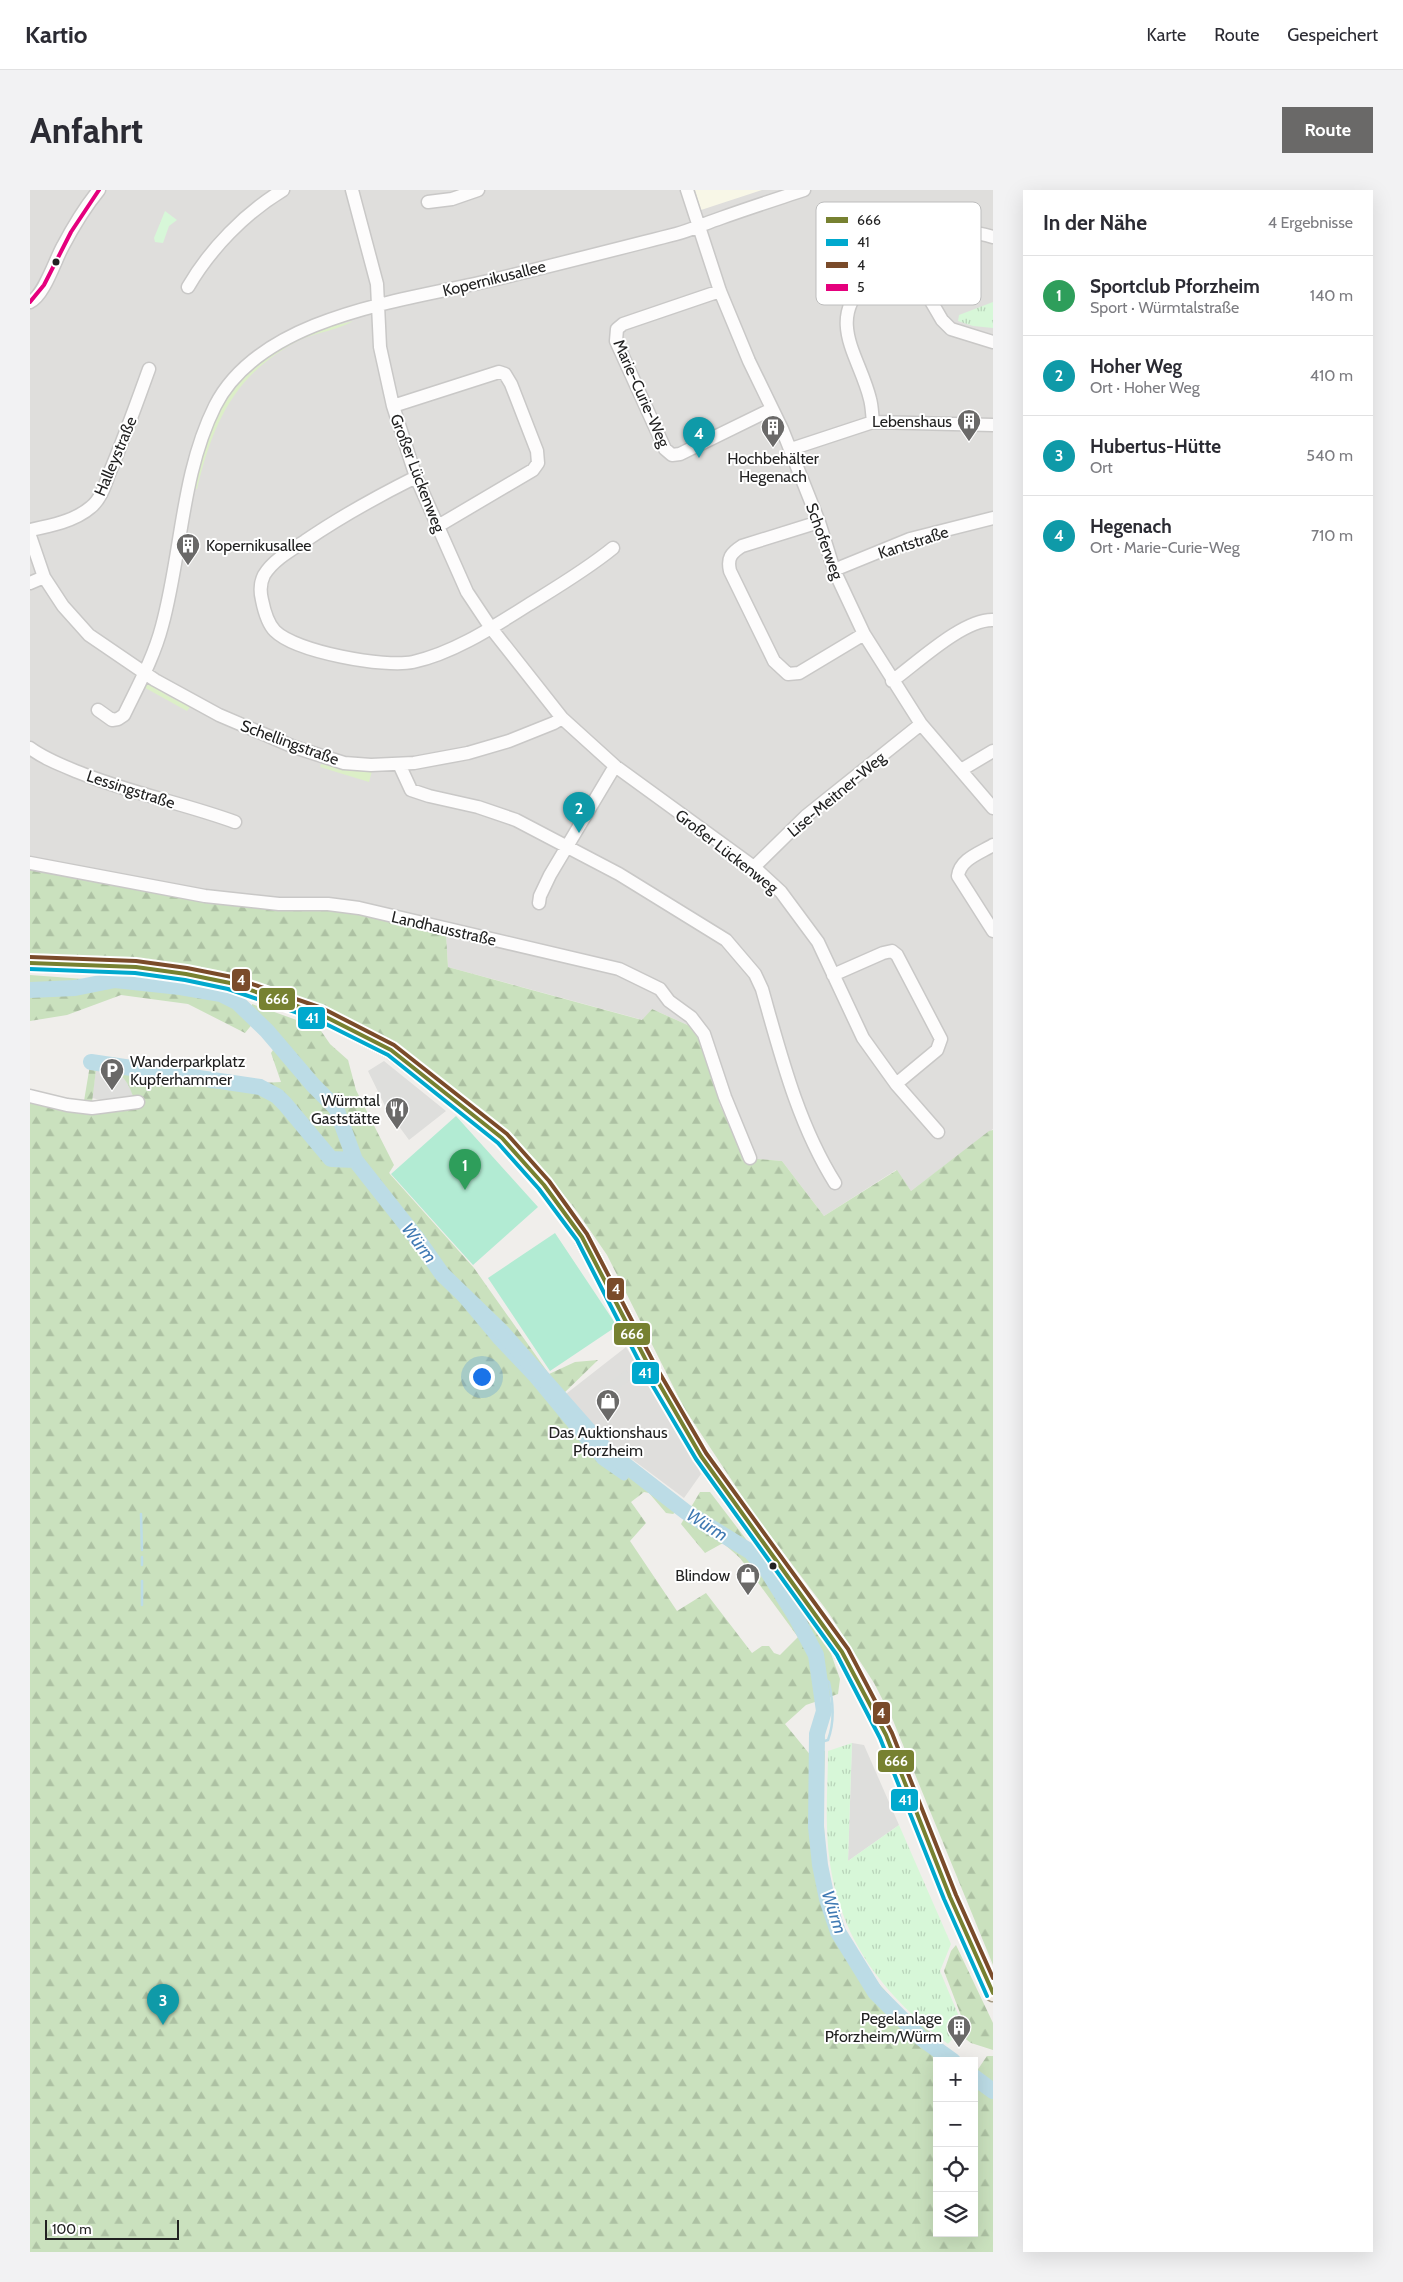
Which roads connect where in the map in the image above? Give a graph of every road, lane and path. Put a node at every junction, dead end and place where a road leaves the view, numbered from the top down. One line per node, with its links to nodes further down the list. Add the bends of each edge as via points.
1 (99, 190): 11 (street, via 66,240 42,290)
2 (283, 190): 9 (street, via 254,211 209,254)
3 (352, 190): 12 (street, Großer Lückenweg, via 377,284)
4 (478, 190): 7 (street, via 452,199)
5 (687, 190): 8 (street, Schoferweg)
6 (804, 190): 8 (street, Kopernikusallee)
7 (428, 202)
8 (699, 226): 10 (street, Schoferweg); 12 (street, Kopernikusallee)
9 (188, 287)
10 (720, 291): 18 (street, Schoferweg); 18 (street, Marie-Curie-Weg, via 622,324 615,335 620,350 664,449 672,454 680,454)
11 (30, 302)
12 (378, 305): 17 (street, Großer Lückenweg, via 380,347); 35 (street, Kopernikusallee, via 315,326 274,346 247,365 217,403 193,462 162,626)
13 (850, 305): 19 (street, via 846,316 848,340 870,399)
14 (933, 305): 15 (street, via 951,329)
15 (993, 342)
16 (149, 369): 26 (street, Halleystraße, via 125,439 100,495 91,507 79,514 53,526)
17 (394, 406): 22 (street, Großer Lückenweg); 25 (street, via 500,372 511,384 537,451 538,462 533,470)
18 (772, 409): 21 (street, Schoferweg)
19 (873, 422): 20 (street); 21 (street)
20 (993, 425)
21 (791, 450): 24 (street, Schoferweg)
22 (416, 477): 25 (street, Großer Lückenweg); 33 (street, via 337,520 272,566 264,575 260,594 268,619 275,631 308,647 341,656 397,664 431,657)
23 (993, 518): 29 (street, Kantstraße, via 910,539)
24 (819, 522): 29 (street, Schoferweg); 34 (street, via 742,546 732,552 730,571 774,661 788,674 800,674)
25 (438, 526): 33 (street, Großer Lückenweg, via 467,592)
26 (30, 530)
27 (30, 536): 30 (street, Schellingstraße)
28 (612, 548): 33 (street, via 574,576)
29 (834, 570): 34 (street, Schoferweg)
30 (44, 577): 31 (street); 35 (street, Schellingstraße, via 63,606 89,635)
31 (30, 583)
32 (993, 620): 36 (street, via 964,627)
33 (490, 628): 38 (street, Großer Lückenweg)
34 (864, 634): 36 (street, Schoferweg)
35 (144, 672): 37 (street, via 124,715 118,720 112,720); 42 (street, Schellingstraße, via 219,715 294,747 344,763)
36 (892, 682): 39 (street, Schoferweg)
37 (98, 710)
38 (562, 718): 42 (street, Schellingstraße, via 509,741 468,753); 43 (street, Großer Lückenweg)
39 (921, 724): 44 (street, Schoferweg); 50 (street, Lise-Meitner-Weg, via 806,816)
40 (30, 748): 46 (street, Lessingstraße, via 56,763 111,786)
41 (993, 751): 44 (street)
42 (400, 764): 48 (street, via 411,790 516,820)
43 (615, 766): 48 (street); 50 (street, Großer Lückenweg)
44 (961, 770): 45 (street, Schoferweg)
45 (993, 808)
46 (235, 822)
47 (993, 845): 52 (street, via 966,861 959,868 958,876)
48 (567, 847): 51 (street, via 550,875); 60 (street, via 619,874 726,940 744,960 762,989 791,1090 817,1155)
49 (30, 863): 59 (street, Landhausstraße, via 205,896 359,908 619,969 660,989 669,1001 691,1017 704,1034)
50 (754, 867): 54 (street, Großer Lückenweg, via 781,892 801,918 818,942)
51 (539, 903)
52 (993, 931)
53 (30, 963): 61 (main road, via 136,967 186,974 230,983 320,1014 391,1050 502,1138 544,1185 582,1237 650,1368 701,1456 842,1652 886,1735 954,1906)
54 (833, 975): 55 (street, Großer Lückenweg, via 863,1038); 55 (street, via 883,953 892,951 897,955 942,1039 937,1050)
55 (896, 1084): 58 (street, Großer Lückenweg)
56 (30, 1096): 57 (street, via 92,1108)
57 (138, 1102)
58 (938, 1132)
59 (750, 1158)
60 (835, 1183)
61 (993, 1993)

